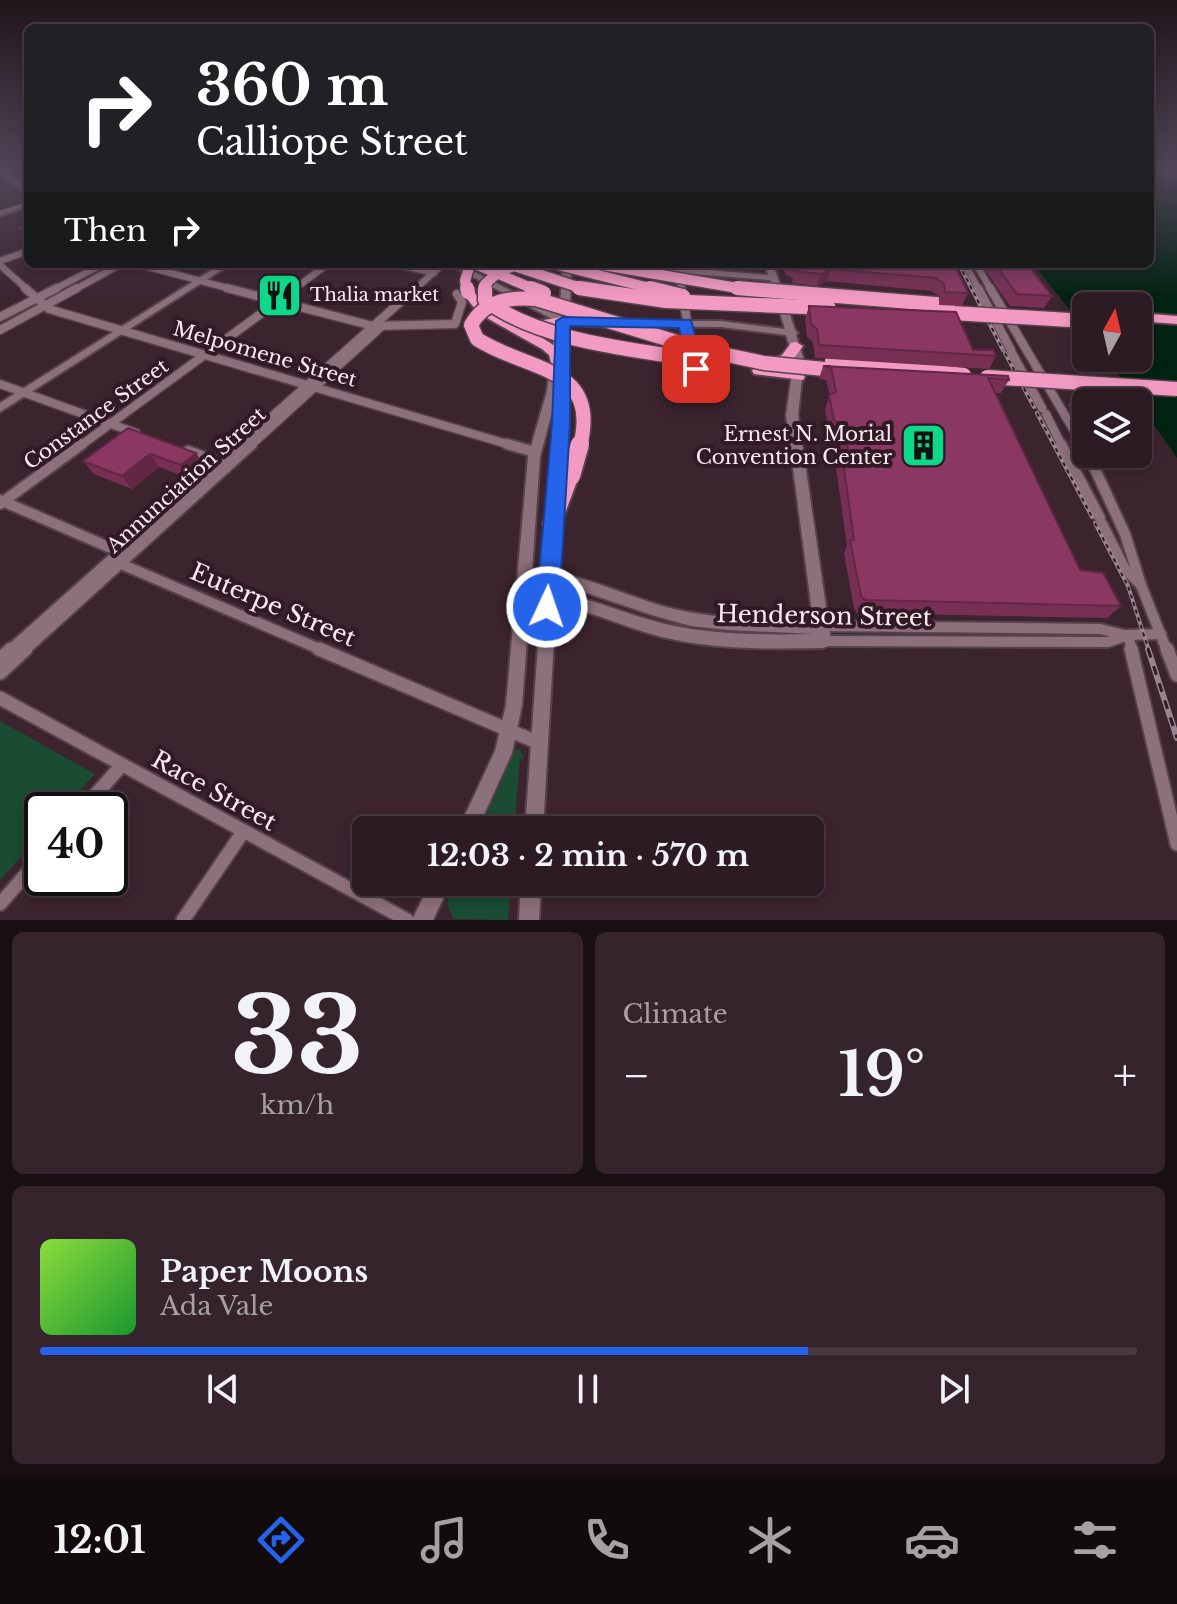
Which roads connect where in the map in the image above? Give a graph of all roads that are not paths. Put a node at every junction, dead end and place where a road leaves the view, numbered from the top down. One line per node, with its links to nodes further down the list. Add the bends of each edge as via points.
1 (24, 252): 2 (street)
2 (1, 261): 29 (street, Melpomene Street)
3 (97, 268): 29 (street)
4 (113, 268): 29 (street)
5 (152, 268): 27 (street)
6 (221, 268): 27 (street)
7 (323, 268): 30 (street, Constance Street)
8 (413, 268): 25 (street)
9 (439, 268): 25 (street, Annunciation Street)
10 (460, 268): 40 (street)
11 (471, 268): 37 (highway, bridge, via 465,281 472,299)
12 (482, 268): 33 (highway, bridge)
13 (502, 268): 33 (highway, bridge)
14 (511, 268): 51 (highway, bridge, via 495,274 484,291 488,304 511,318)
15 (519, 268): 31 (highway, bridge, via 616,295)
16 (567, 268): 40 (street)
17 (571, 268): 31 (highway, bridge)
18 (621, 268): 32 (highway, bridge, via 762,292)
19 (658, 268): 32 (highway, bridge, via 716,280)
20 (677, 268): 41 (street)
21 (686, 268): 26 (street)
22 (770, 268): 26 (street)
23 (967, 268): 66 (street)
24 (978, 268): 60 (street)
25 (434, 273): 42 (street, Annunciation Street)
26 (774, 278): 47 (street)
27 (201, 281): 30 (street); 46 (street)
28 (457, 294): 42 (street, via 462,302 455,324)
29 (44, 301): 35 (street); 45 (street); 46 (street, Melpomene Street)
30 (278, 301): 42 (street); 48 (street, Constance Street)
31 (760, 307): 38 (highway, bridge)
32 (990, 308): 34 (highway)
33 (599, 312): 52 (highway, bridge, via 724,345)
34 (1072, 313)
35 (0, 317)
36 (1152, 318): 39 (highway)
37 (501, 320): 40 (highway, via 531,326); 49 (highway, via 547,346)
38 (1072, 320)
39 (1177, 320)
40 (562, 323): 41 (street); 49 (street); 69 (street, via 561,424)
41 (686, 323): 47 (street); 50 (street)
42 (378, 325): 55 (street, Annunciation Street)
43 (1152, 325): 44 (highway)
44 (1177, 326)
45 (0, 330)
46 (121, 331): 48 (street, Melpomene Street); 57 (street)
47 (794, 339): 51 (highway, via 787,358); 53 (street)
48 (203, 356): 55 (street, Melpomene Street); 59 (street, Constance Street)
49 (557, 363): 63 (street)
50 (696, 369)
51 (759, 371): 53 (highway)
52 (970, 376): 56 (highway, bridge); 69 (highway, bridge, via 764,363 648,336 536,299 509,299 485,307 471,325 477,339 564,380 581,397 584,416 571,476)
53 (798, 377): 77 (street, via 792,415)
54 (0, 384): 57 (street)
55 (310, 387): 63 (street, Melpomene Street); 64 (street, Annunciation Street)
56 (1177, 389)
57 (24, 393): 58 (street); 59 (street)
58 (0, 408)
59 (110, 423): 61 (street); 68 (street, Constance Street)
60 (1072, 427)
61 (151, 438)
62 (179, 448): 64 (street)
63 (535, 452): 71 (street)
64 (224, 464): 70 (street, Annunciation Street)
65 (1095, 468): 67 (street)
66 (1086, 490): 67 (street); 73 (street, via 1125,569)
67 (1106, 492): 73 (street)
68 (1, 502): 70 (street, Euterpe Street)
69 (552, 524): 72 (street)
70 (121, 558): 81 (street, Annunciation Street); 82 (street, Annunciation Street); 85 (street, Euterpe Street)
71 (525, 576): 72 (street, Henderson Street); 74 (street)
72 (549, 576): 75 (street); 77 (street, Henderson Street, via 695,620)
73 (1141, 585): 78 (street)
74 (524, 595): 75 (street, Henderson Street); 85 (street)
75 (548, 595): 77 (street, Henderson Street, via 687,636 732,642); 86 (street)
76 (1036, 629): 77 (street, Henderson Street); 79 (street, Henderson Street, via 1100,629); 80 (street)
77 (822, 633): 80 (street, Henderson Street)
78 (1161, 634): 79 (street, Henderson Street); 83 (street)
79 (1128, 635): 80 (street, Henderson Street, via 1108,642); 92 (street)
80 (1043, 642)
81 (0, 659)
82 (0, 673)
83 (1177, 675)
84 (0, 698): 87 (street, Race Street)
85 (509, 731): 86 (street, Euterpe Street); 89 (street)
86 (539, 743): 90 (street)
87 (122, 765): 88 (street); 91 (street, Race Street)
88 (98, 792)
89 (474, 816)
90 (535, 816)
91 (243, 832): 97 (street); 98 (street, Race Street)
92 (1177, 844)
93 (24, 877): 96 (street)
94 (434, 896): 99 (street)
95 (530, 896): 100 (street)
96 (0, 904)
97 (183, 920)
98 (407, 920)
99 (422, 920)
100 (529, 920)

